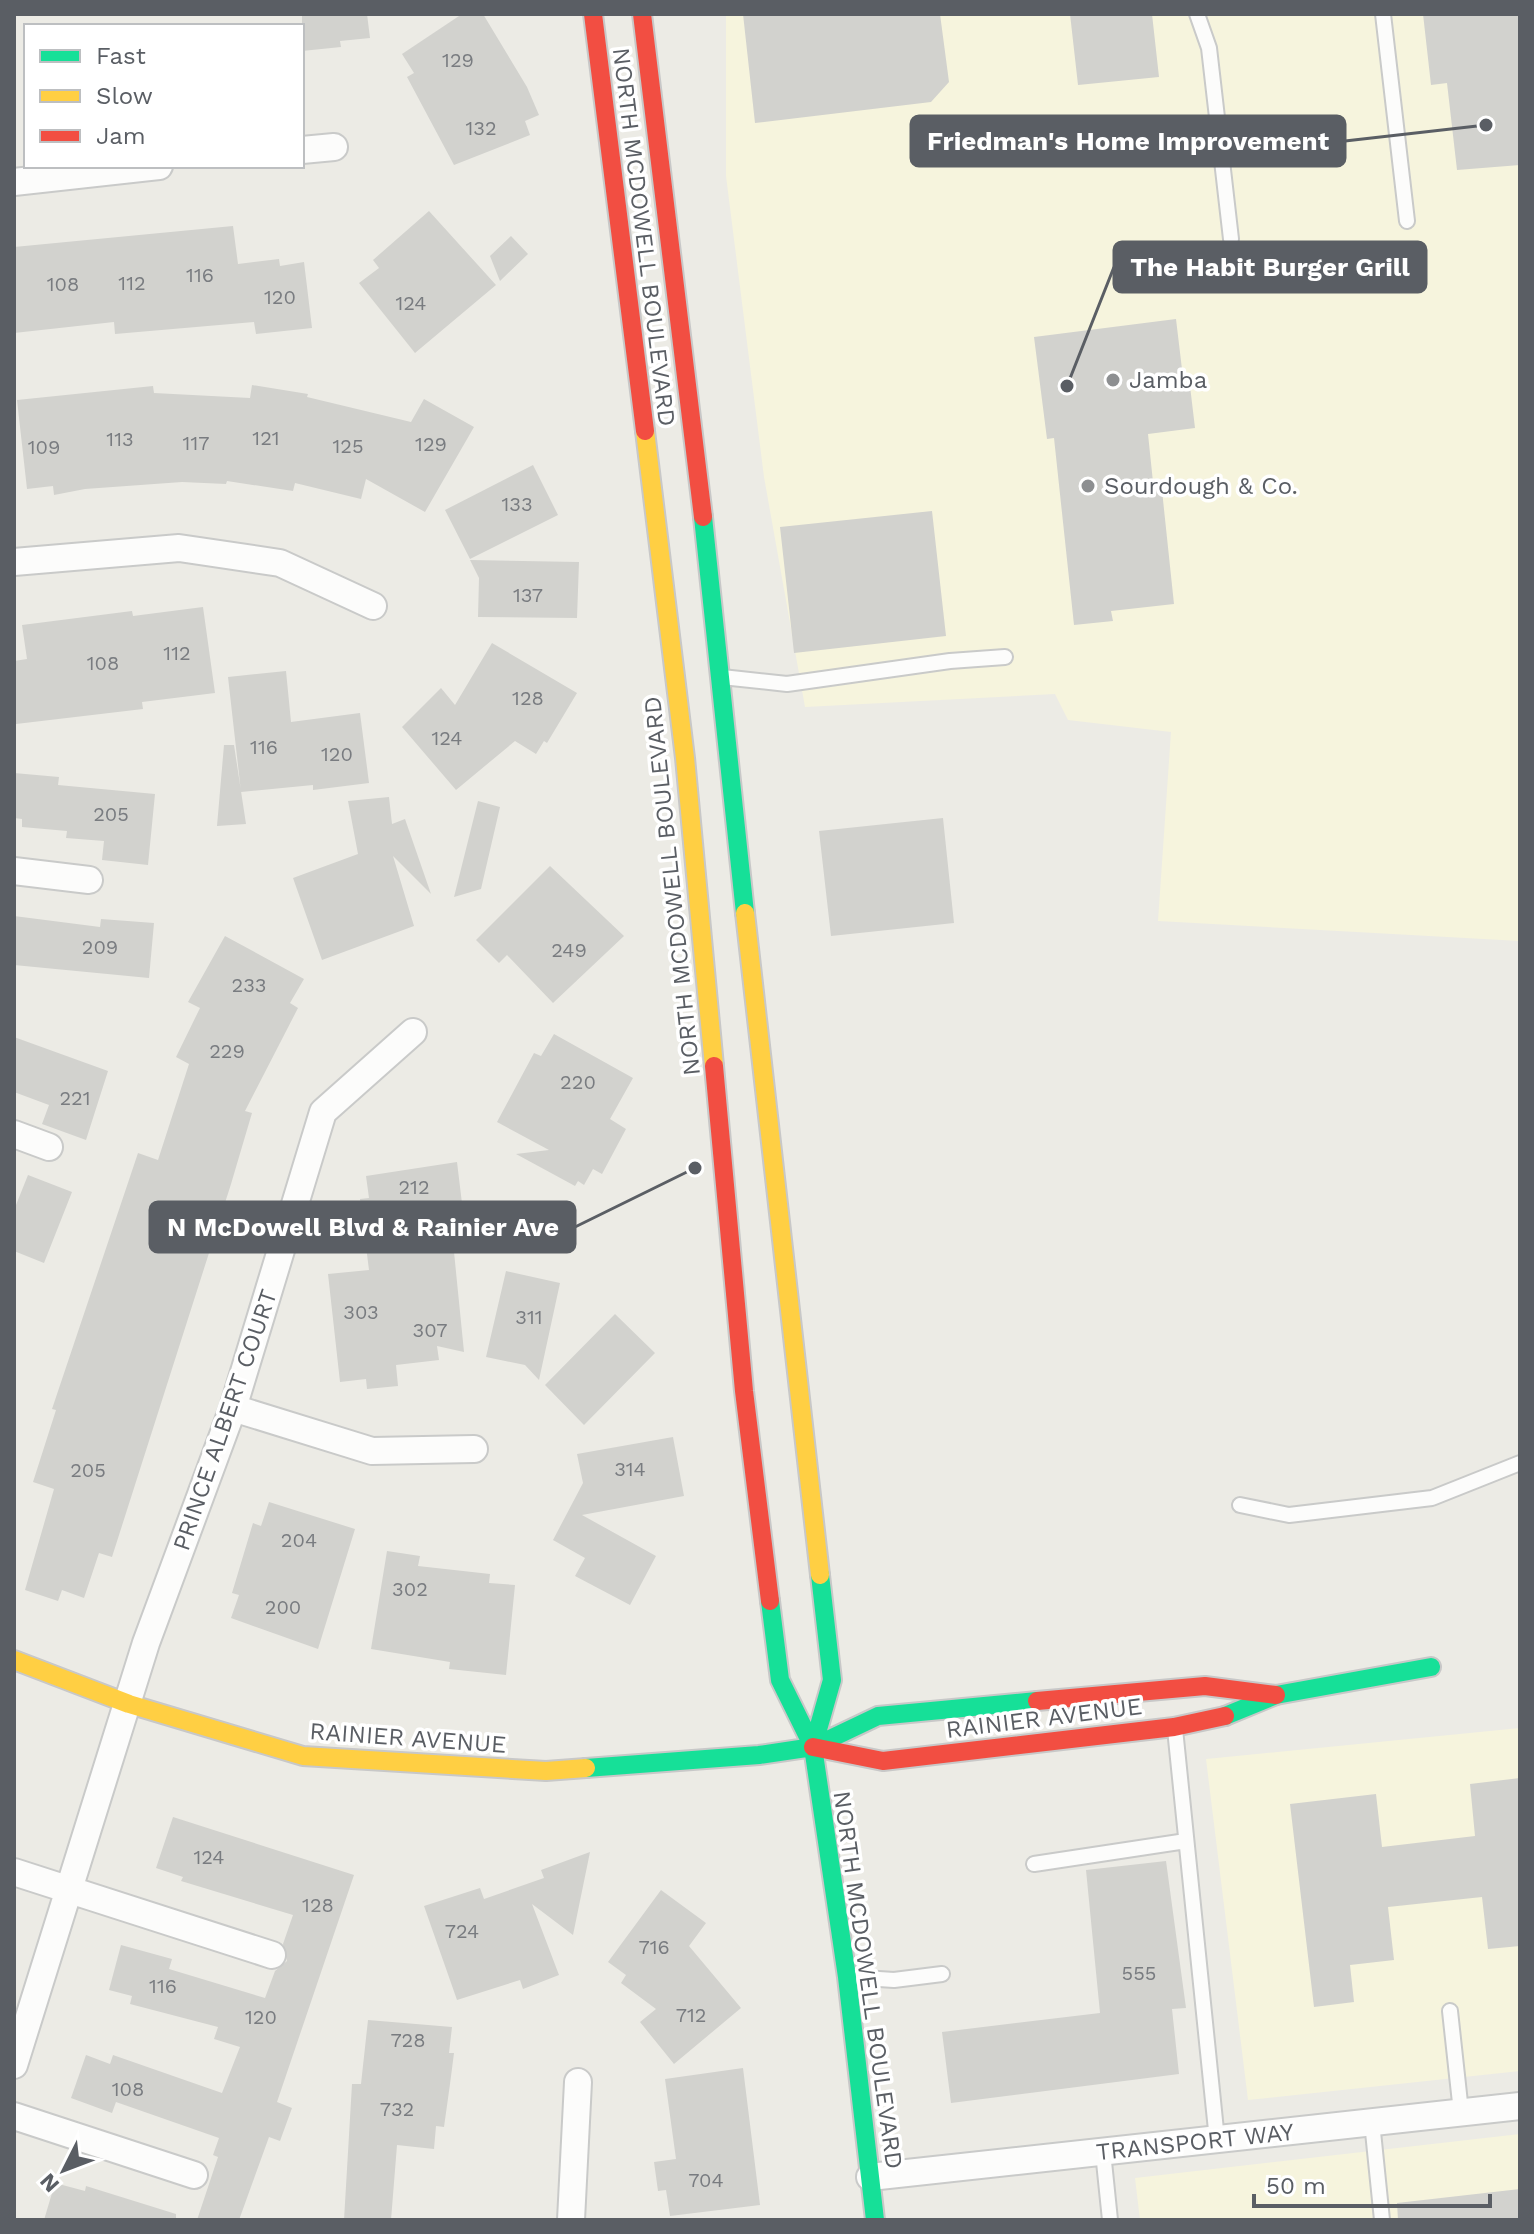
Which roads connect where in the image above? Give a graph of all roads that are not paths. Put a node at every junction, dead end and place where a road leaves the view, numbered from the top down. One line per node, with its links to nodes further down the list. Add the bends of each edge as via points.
1 (593, 14): 29 (main road, NORTH MCDOWELL BOULEVARD, via 685,758 744,1391 780,1680)
2 (642, 14): 14 (main road, NORTH MCDOWELL BOULEVARD)
3 (1197, 14): 10 (lane, via 1209,48)
4 (1383, 14): 9 (lane)
5 (334, 147): 6 (street)
6 (304, 150)
7 (141, 168): 8 (street)
8 (14, 182)
9 (1407, 221)
10 (1231, 239)
11 (14, 562): 12 (street, via 179,548 280,563)
12 (373, 606)
13 (1005, 657): 14 (lane, via 787,684)
14 (722, 676): 29 (main road, NORTH MCDOWELL BOULEVARD, via 756,1032 832,1680)
15 (14, 871): 16 (street)
16 (89, 880)
17 (413, 1032): 20 (street, PRINCE ALBERT COURT, via 323,1112)
18 (14, 1134): 19 (street)
19 (49, 1147)
20 (233, 1408): 21 (street, via 372,1451); 27 (street, PRINCE ALBERT COURT, via 146,1643)
21 (474, 1449)
22 (1520, 1463): 23 (lane, via 1432,1498 1289,1515)
23 (1240, 1505)
24 (14, 1660): 27 (main road, RAINIER AVENUE)
25 (1431, 1667): 26 (main road, RAINIER AVENUE)
26 (1276, 1695): 28 (main road, RAINIER AVENUE, via 1215,1720); 28 (main road, RAINIER AVENUE, via 1205,1686)
27 (129, 1704): 29 (main road, RAINIER AVENUE, via 303,1756 546,1771); 33 (street, PRINCE ALBERT COURT)
28 (1171, 1708): 29 (main road, RAINIER AVENUE, via 883,1761); 29 (main road, RAINIER AVENUE, via 878,1716); 30 (lane)
29 (813, 1747): 36 (main road, NORTH MCDOWELL BOULEVARD)
30 (1186, 1841): 31 (lane); 44 (lane)
31 (1034, 1864)
32 (14, 1872): 33 (street)
33 (69, 1892): 34 (street); 38 (street, PRINCE ALBERT COURT)
34 (272, 1955)
35 (942, 1974): 36 (lane, via 894,1980)
36 (847, 1977): 47 (main road, NORTH MCDOWELL BOULEVARD)
37 (1450, 2011): 41 (lane)
38 (14, 2065)
39 (578, 2082): 48 (street)
40 (1520, 2106): 41 (street, TRANSPORT WAY)
41 (1461, 2112): 43 (street, TRANSPORT WAY)
42 (14, 2116): 46 (street)
43 (1372, 2122): 44 (street, TRANSPORT WAY); 52 (lane)
44 (1217, 2140): 45 (street, TRANSPORT WAY)
45 (1103, 2152): 47 (street, TRANSPORT WAY); 50 (lane)
46 (194, 2175)
47 (870, 2177): 49 (main road, NORTH MCDOWELL BOULEVARD)
48 (571, 2220)
49 (875, 2220)
50 (1110, 2220)
51 (1375, 2220): 52 (lane)
52 (1382, 2220)

